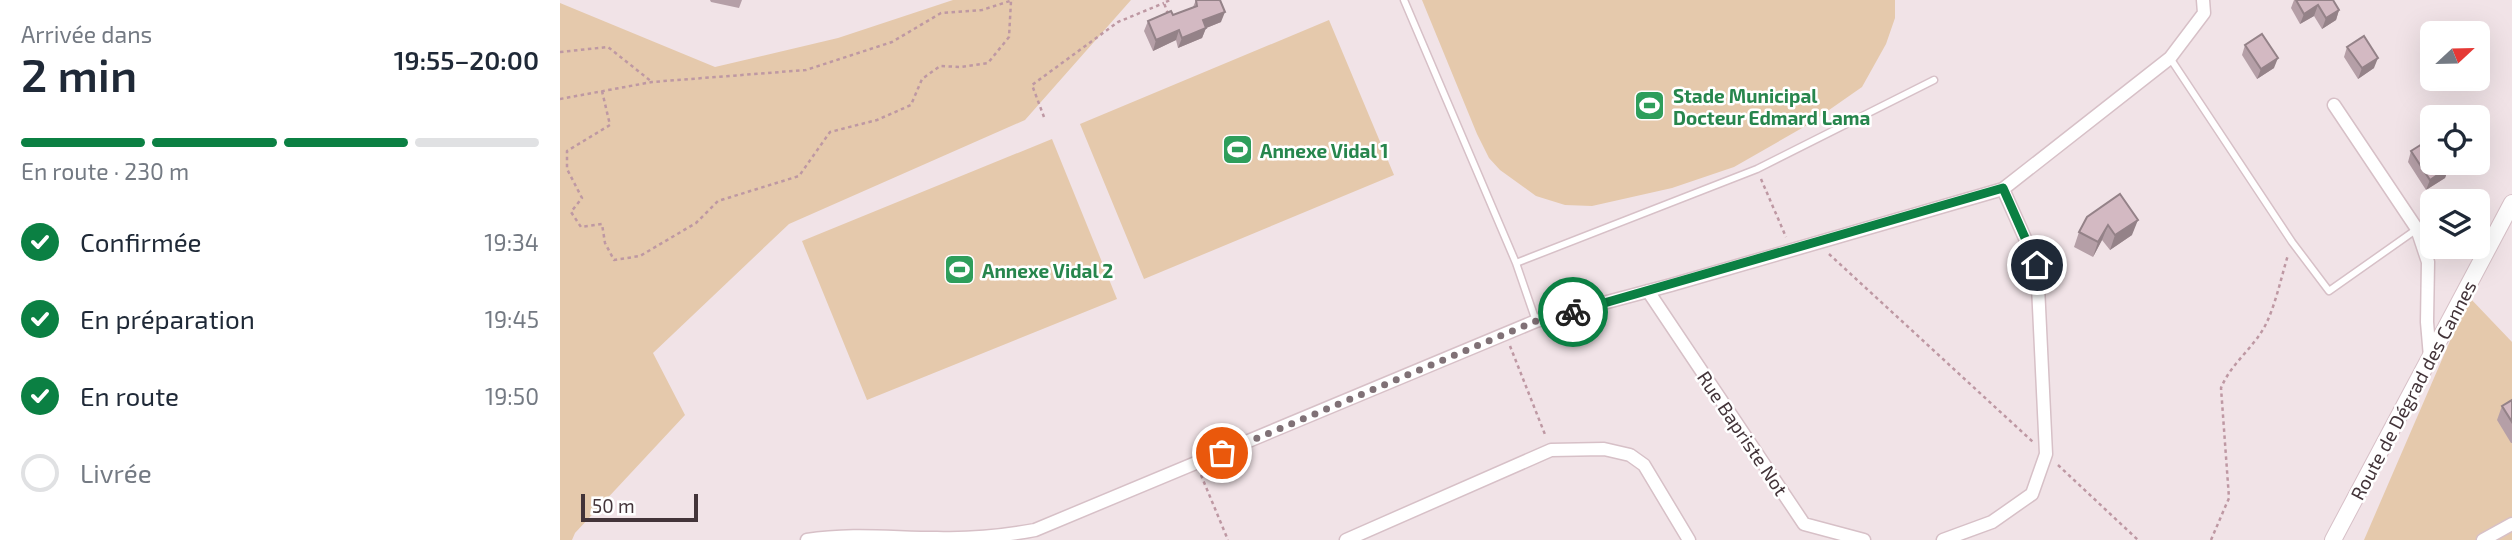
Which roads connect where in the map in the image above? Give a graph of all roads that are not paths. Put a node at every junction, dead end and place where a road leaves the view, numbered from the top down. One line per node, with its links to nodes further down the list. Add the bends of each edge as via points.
1 (1404, 0): 9 (lane)
2 (2203, 0): 3 (street, via 2204,13)
3 (2170, 58): 6 (street); 8 (lane, via 2329,291)
4 (1934, 80): 9 (lane, via 1757,169)
5 (2334, 105): 8 (street)
6 (2003, 188): 10 (street); 19 (street, via 2037,265 2046,454 2032,494 1992,522)
7 (2512, 203): 12 (street, Route de Dégrad des Cannes)
8 (2417, 229): 12 (street, via 2428,262)
9 (1516, 263): 11 (lane)
10 (1648, 291): 11 (street); 18 (street, Rue Bapriste Not, via 1804,524)
11 (1536, 321): 14 (street)
12 (2430, 357): 20 (street, Route de Dégrad des Cannes)
13 (2512, 524): 21 (street)
14 (1023, 536): 15 (street, via 865,535)
15 (807, 540)
16 (1346, 540): 17 (street, via 1551,450 1604,449 1630,455 1644,465)
17 (1689, 540)
18 (1864, 540)
19 (1943, 540)
20 (2333, 540)
21 (2483, 540)

